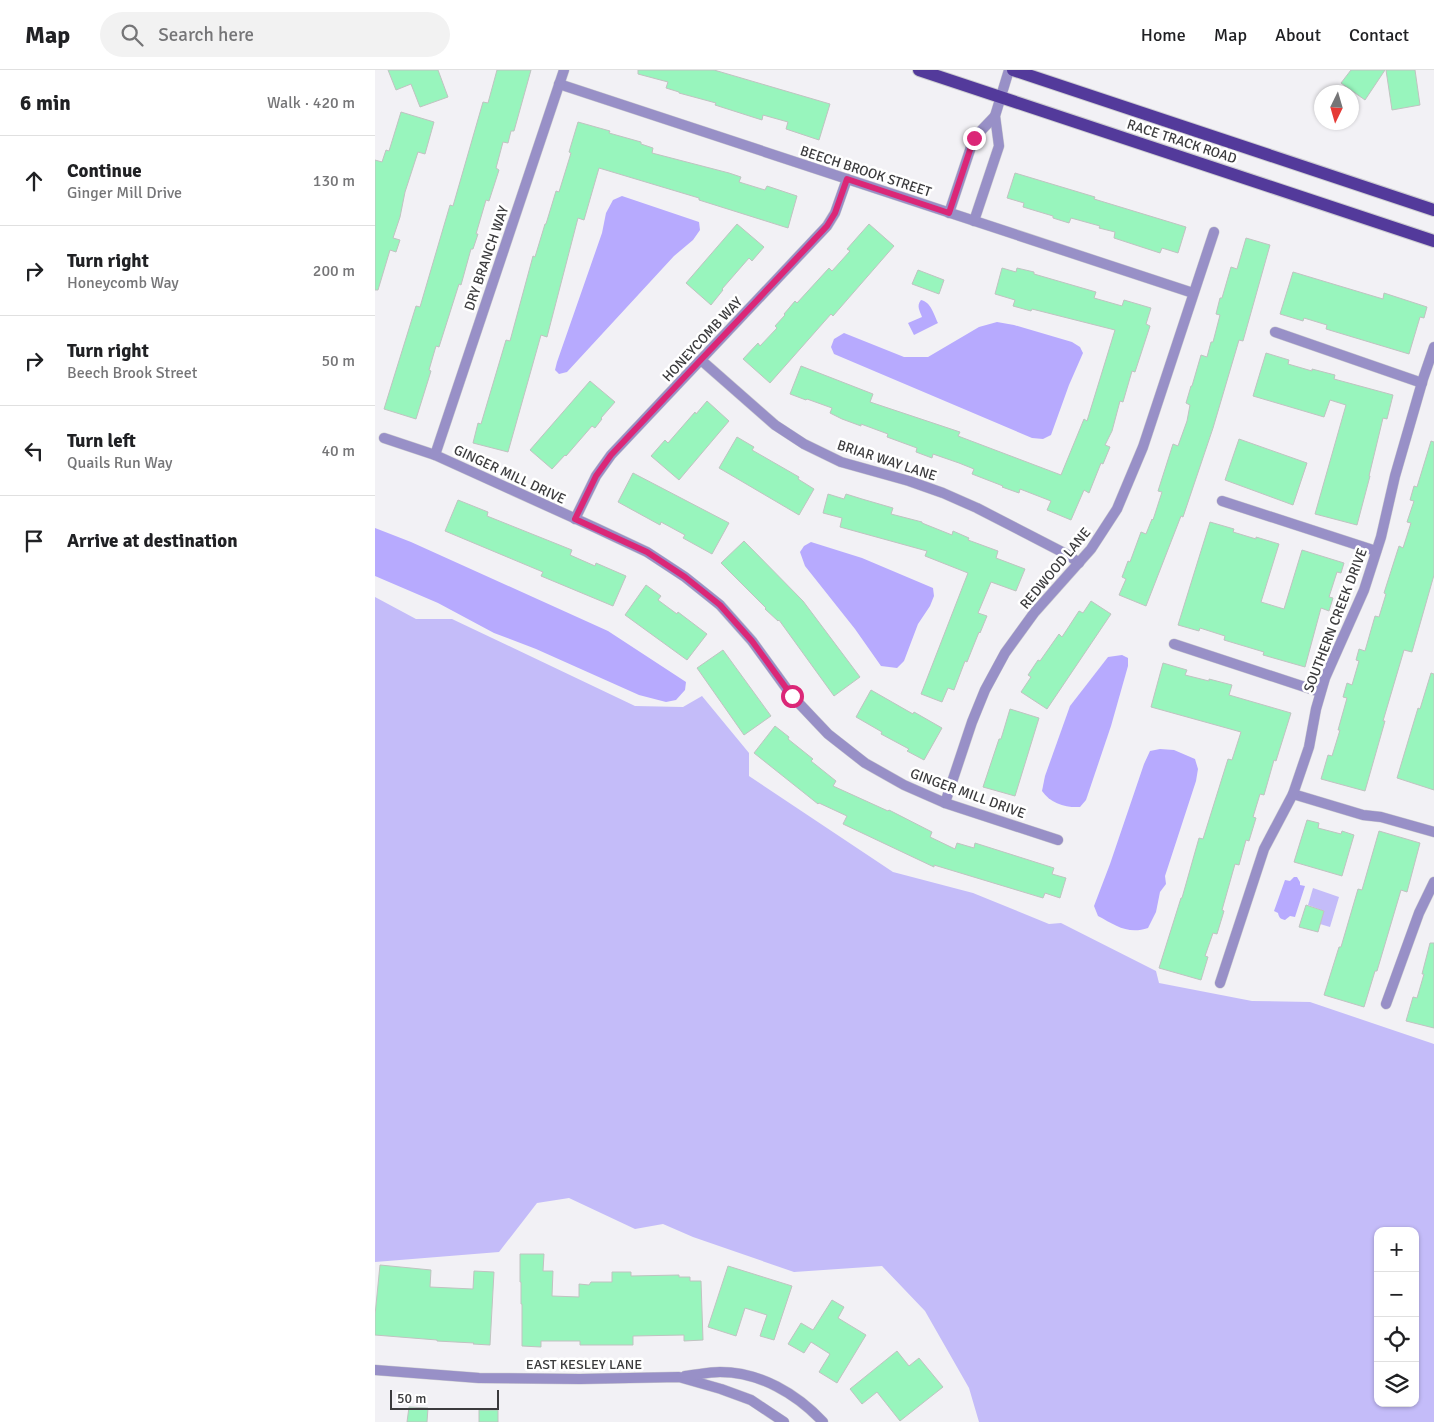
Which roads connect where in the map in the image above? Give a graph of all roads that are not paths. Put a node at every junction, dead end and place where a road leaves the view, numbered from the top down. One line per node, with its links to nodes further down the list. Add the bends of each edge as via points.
1 (564, 70): 5 (street, DRY BRANCH WAY)
2 (919, 70): 6 (main road, RACE TRACK ROAD)
3 (1009, 70): 6 (street)
4 (1013, 70): 9 (main road, RACE TRACK ROAD)
5 (559, 84): 8 (street, BEECH BROOK STREET); 20 (street, DRY BRANCH WAY)
6 (1001, 96): 7 (street); 13 (main road, RACE TRACK ROAD)
7 (995, 116): 10 (street, via 974,138); 11 (street, via 999,146)
8 (847, 179): 10 (street, BEECH BROOK STREET); 17 (street, HONEYCOMB WAY, via 827,226)
9 (1434, 210)
10 (949, 213): 11 (street, BEECH BROOK STREET)
11 (974, 221): 14 (street, BEECH BROOK STREET)
12 (1214, 232): 14 (street, REDWOOD LANE)
13 (1434, 241)
14 (1193, 293): 24 (street, REDWOOD LANE, via 1143,447 1117,509)
15 (1275, 332): 18 (street)
16 (1434, 347): 18 (street, SOUTHERN CREEK DRIVE)
17 (701, 360): 22 (street, HONEYCOMB WAY, via 611,455 596,476); 24 (street, BRIAR WAY LANE, via 775,425 804,444 841,462 943,493)
18 (1422, 383): 23 (street, SOUTHERN CREEK DRIVE)
19 (384, 438): 20 (street, GINGER MILL DRIVE)
20 (435, 455): 22 (street, GINGER MILL DRIVE)
21 (1221, 502): 23 (street)
22 (575, 519): 28 (street, GINGER MILL DRIVE, via 647,552 685,577 720,605 752,641 792,696 828,734 865,763 904,785)
23 (1376, 552): 26 (street, SOUTHERN CREEK DRIVE, via 1364,590)
24 (1079, 563): 28 (street, REDWOOD LANE, via 1034,613 1005,654 971,722)
25 (1174, 644): 26 (street)
26 (1321, 692): 27 (street, SOUTHERN CREEK DRIVE, via 1309,747)
27 (1293, 794): 29 (street); 32 (street, SOUTHERN CREEK DRIVE, via 1264,849)
28 (945, 802): 30 (street, GINGER MILL DRIVE)
29 (1434, 832)
30 (1058, 840)
31 (1434, 882): 33 (street, via 1419,912)
32 (1220, 983)
33 (1386, 1004)
34 (375, 1370): 35 (street, EAST KESLEY LANE, via 488,1378)
35 (679, 1377): 36 (street, EAST KESLEY LANE, via 751,1400); 37 (street, via 720,1372 764,1380 801,1401)
36 (784, 1422)
37 (823, 1422)

